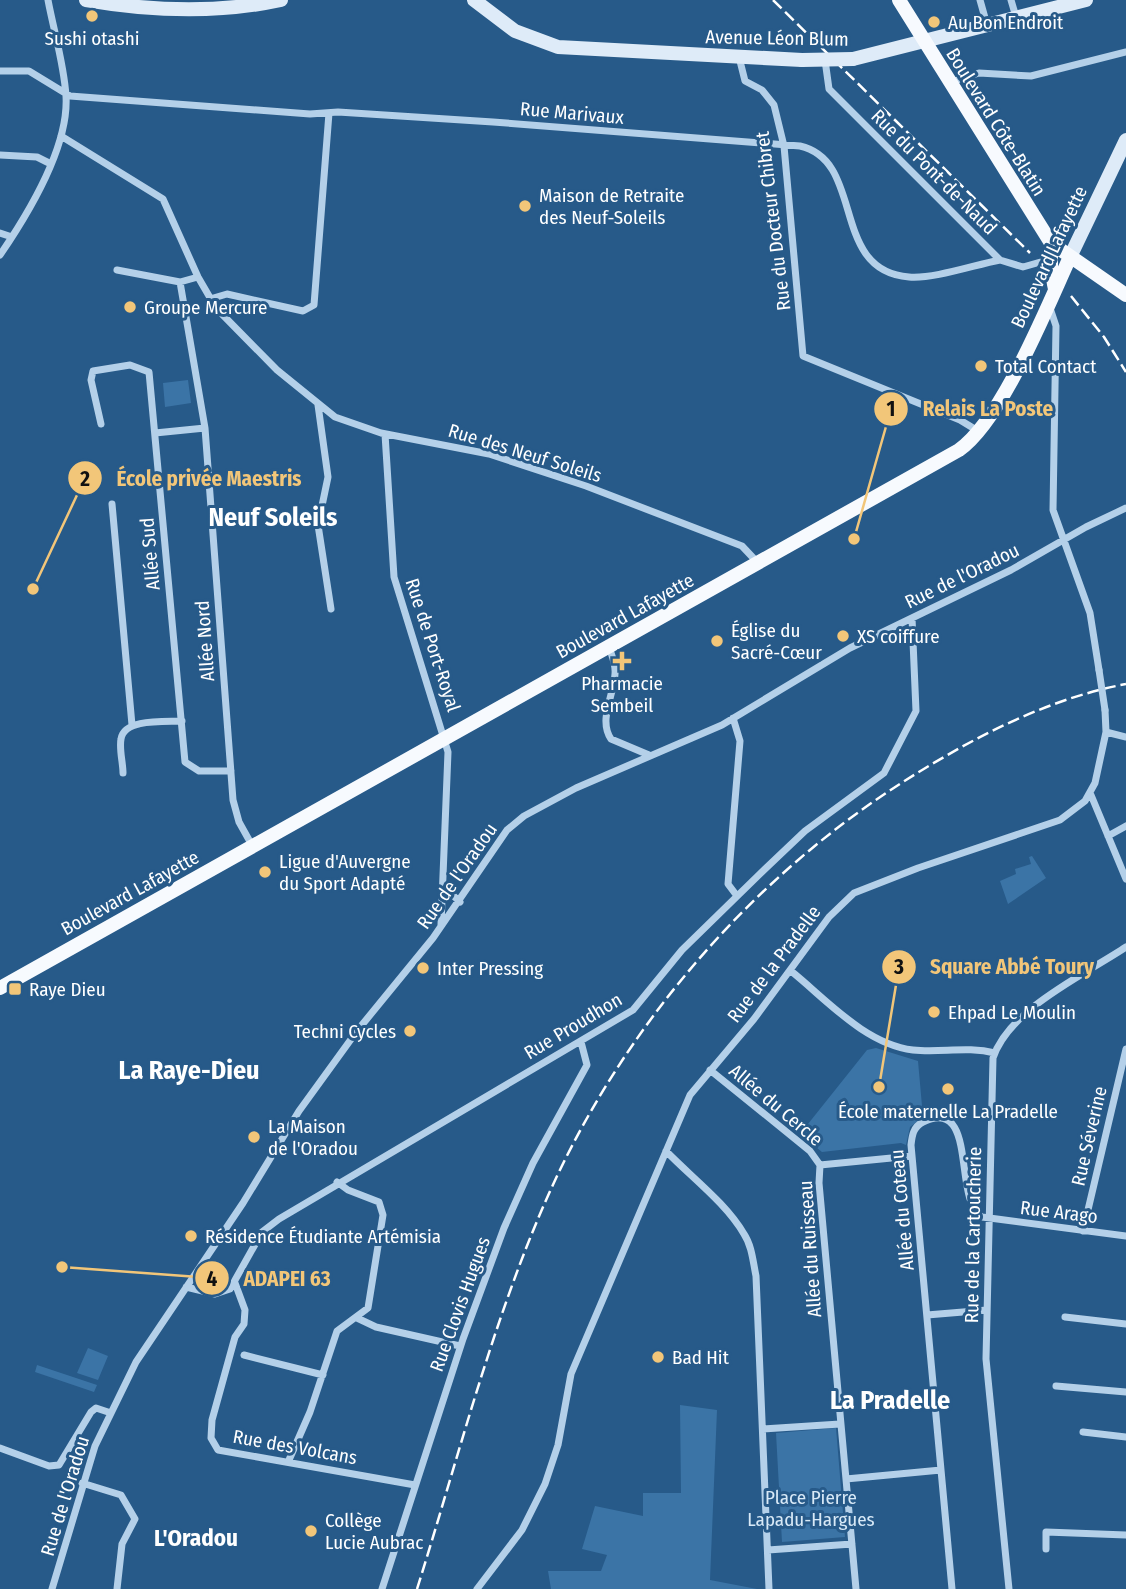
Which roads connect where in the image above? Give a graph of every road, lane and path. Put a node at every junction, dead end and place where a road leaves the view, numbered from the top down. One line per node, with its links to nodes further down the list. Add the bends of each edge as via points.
1 (48, 0): 17 (street)
2 (86, 0): 3 (main road, via 176,10)
3 (281, 0)
4 (474, 0): 13 (main road, Avenue Léon Blum, via 515,31 558,47)
5 (899, 0): 11 (main road, Boulevard Côte-Blatin)
6 (980, 0): 10 (street)
7 (1012, 0): 9 (street)
8 (1086, 0): 9 (main road, Avenue Léon Blum)
9 (1017, 18): 10 (main road, Avenue Léon Blum)
10 (987, 25): 11 (main road, Avenue Léon Blum)
11 (923, 41): 14 (main road, Avenue Léon Blum, bridge, via 853,59); 16 (main road, Boulevard Côte-Blatin)
12 (1126, 52): 16 (street, via 1031,76 979,73)
13 (739, 57): 14 (main road, Avenue Léon Blum, bridge); 21 (street, Rue du Docteur Chibret, via 746,81 762,90 774,105)
14 (825, 60): 30 (street, Rue du Pont-de-Naud, via 829,89)
15 (0, 71): 17 (street, via 29,71)
16 (950, 82): 26 (main road, Boulevard Côte-Blatin)
17 (66, 96): 18 (street, Rue Marivaux); 19 (street)
18 (329, 113): 21 (street, Rue Marivaux); 36 (street, via 316,303 303,311 228,293)
19 (61, 136): 23 (street); 32 (street, Rue des Neuf Soleils, via 163,199)
20 (1126, 140): 28 (main road, Boulevard Lafayette)
21 (784, 146): 30 (street, Rue Marivaux, via 813,149 830,163 861,250 884,270 913,277); 41 (street, Rue du Docteur Chibret, via 803,356)
22 (0, 155): 23 (street, via 37,157)
23 (49, 163): 25 (street)
24 (0, 233): 25 (street)
25 (12, 237): 27 (street)
26 (1051, 243): 28 (main road, Boulevard Côte-Blatin); 29 (main road)
27 (0, 255)
28 (1070, 257): 34 (main road, Boulevard Lafayette); 35 (main road, Boulevard Côte-Blatin)
29 (1051, 259): 30 (street, Rue du Pont-de-Naud, via 1023,267); 34 (main road)
30 (1000, 260)
31 (117, 270): 33 (street)
32 (198, 277): 33 (street); 36 (street, Rue des Neuf Soleils)
33 (180, 282): 40 (street, Allée Nord)
34 (1055, 289): 37 (main road, Boulevard Lafayette)
35 (1124, 290)
36 (210, 299): 38 (street, Rue des Neuf Soleils, via 277,370)
37 (1048, 304): 41 (main road, Boulevard Lafayette, via 994,410); 46 (street, via 1056,326 1053,510)
38 (318, 405): 43 (street, Rue des Neuf Soleils, via 348,424); 48 (street, via 328,477 318,525)
39 (101, 425): 42 (street, Allée Sud, via 93,371 141,367 149,372)
40 (205, 428): 42 (street); 58 (street, Allée Nord)
41 (978, 431): 47 (main road, Boulevard Lafayette, via 959,450)
42 (155, 433): 52 (street, Allée Sud)
43 (385, 435): 47 (street, Rue des Neuf Soleils, via 466,448 586,486 742,546); 56 (street, Rue de Port-Royal, via 394,577)
44 (112, 504): 53 (street, Allée Sud)
45 (1126, 508): 46 (street, Rue de l'Oradou)
46 (1064, 541): 49 (street, Rue de l'Oradou); 54 (street, bridge, via 1090,613)
47 (758, 563): 50 (main road, Boulevard Lafayette)
48 (331, 609)
49 (912, 618): 51 (street, Rue de l'Oradou, via 850,648); 66 (street, Rue Proudhon, via 916,711 889,766 878,779 805,831)
50 (609, 647): 56 (main road, Boulevard Lafayette); 57 (street, via 615,674 607,733)
51 (733, 719): 57 (street, Rue de l'Oradou); 66 (street, via 740,741 728,884)
52 (182, 720): 53 (street); 58 (street, Allée Sud, via 185,762 199,771)
53 (132, 725): 59 (street, Allée Sud, via 121,739)
54 (1106, 732): 55 (street); 60 (street)
55 (1126, 737)
56 (446, 739): 63 (main road, Boulevard Lafayette); 65 (street, Rue de Port-Royal)
57 (649, 755): 67 (street, Rue de l'Oradou, via 576,788 515,823)
58 (231, 771): 63 (street, Allée Nord, via 235,811)
59 (124, 773)
60 (1091, 794): 62 (street); 70 (street, Rue de la Pradelle, via 1059,821 854,894 829,916)
61 (1126, 826): 62 (street)
62 (1108, 836): 64 (street)
63 (253, 847): 71 (main road, Boulevard Lafayette)
64 (1126, 879)
65 (443, 886): 67 (street); 68 (street, Rue de Port-Royal)
66 (737, 896): 72 (street, Rue Proudhon, via 682,950 633,1010)
67 (460, 902): 68 (street, Rue de l'Oradou)
68 (441, 927): 84 (street, Rue de l'Oradou, via 305,1102)
69 (1126, 947): 74 (street, via 1020,1018 1003,1035)
70 (791, 971): 74 (street, via 877,1039 916,1050); 75 (street, Rue de la Pradelle)
71 (0, 988)
72 (581, 1042): 79 (street, Rue Proudhon); 90 (street, Rue Clovis Hugues, via 587,1065 533,1163)
73 (1126, 1049): 81 (street, Rue Séverine)
74 (995, 1053): 80 (street, Rue de la Cartoucherie)
75 (710, 1070): 76 (street, Rue de la Pradelle, via 690,1095); 78 (street, Allée du Cercle)
76 (666, 1151): 97 (street, via 727,1213 745,1235 752,1255); 113 (street, Rue de la Pradelle, via 570,1374 558,1445 545,1485 522,1530)
77 (912, 1156): 78 (street, Allée du Ruisseau); 80 (street, Allée du Coteau, via 913,1132 920,1123 945,1118 953,1123 971,1204 976,1214); 86 (street, Allée du Coteau)
78 (820, 1164): 96 (street, Allée du Ruisseau)
79 (337, 1182): 83 (street, Rue Proudhon, via 262,1231); 88 (street, via 379,1202 383,1215 368,1308)
80 (989, 1219): 81 (street, Rue Arago); 85 (street, Rue de la Cartoucherie)
81 (1083, 1231): 82 (street, Rue Arago)
82 (1126, 1236)
83 (235, 1283): 84 (street, via 222,1294); 101 (street, Rue des Volcans, via 245,1310 244,1324 234,1337 211,1438 218,1450)
84 (186, 1287): 95 (street, Rue de l'Oradou, via 136,1362)
85 (987, 1310): 86 (street); 117 (street, Rue de la Cartoucherie, via 986,1359)
86 (927, 1315): 102 (street, Allée du Coteau)
87 (1065, 1317): 89 (street)
88 (357, 1318): 90 (street, via 376,1327); 92 (street, via 338,1331)
89 (1126, 1324)
90 (460, 1346): 105 (street, Rue Clovis Hugues)
91 (244, 1355): 92 (street)
92 (323, 1375): 101 (street)
93 (1056, 1386): 94 (street)
94 (1126, 1392)
95 (111, 1413): 100 (street, Rue de l'Oradou, via 96,1408 91,1412 59,1465 49,1466); 104 (street, Rue de l'Oradou)
96 (840, 1424): 97 (street); 103 (street, Allée du Ruisseau)
97 (762, 1429): 109 (street)
98 (1083, 1432): 99 (street)
99 (1126, 1437)
100 (0, 1448)
101 (289, 1460): 105 (street, Rue des Volcans)
102 (941, 1470): 103 (street); 116 (street, Allée du Coteau)
103 (846, 1479): 107 (street, Allée du Ruisseau)
104 (82, 1483): 110 (street, Rue de l'Oradou); 111 (street, via 121,1495 135,1519 122,1544)
105 (415, 1485): 112 (street, Rue Clovis Hugues)
106 (1126, 1535): 108 (street, via 1046,1532)
107 (852, 1544): 109 (street); 115 (street, Allée du Ruisseau)
108 (1046, 1549)
109 (768, 1550): 114 (street)
110 (52, 1589)
111 (117, 1589)
112 (382, 1589)
113 (477, 1589)
114 (769, 1589)
115 (856, 1589)
116 (952, 1589)
117 (1009, 1589)

